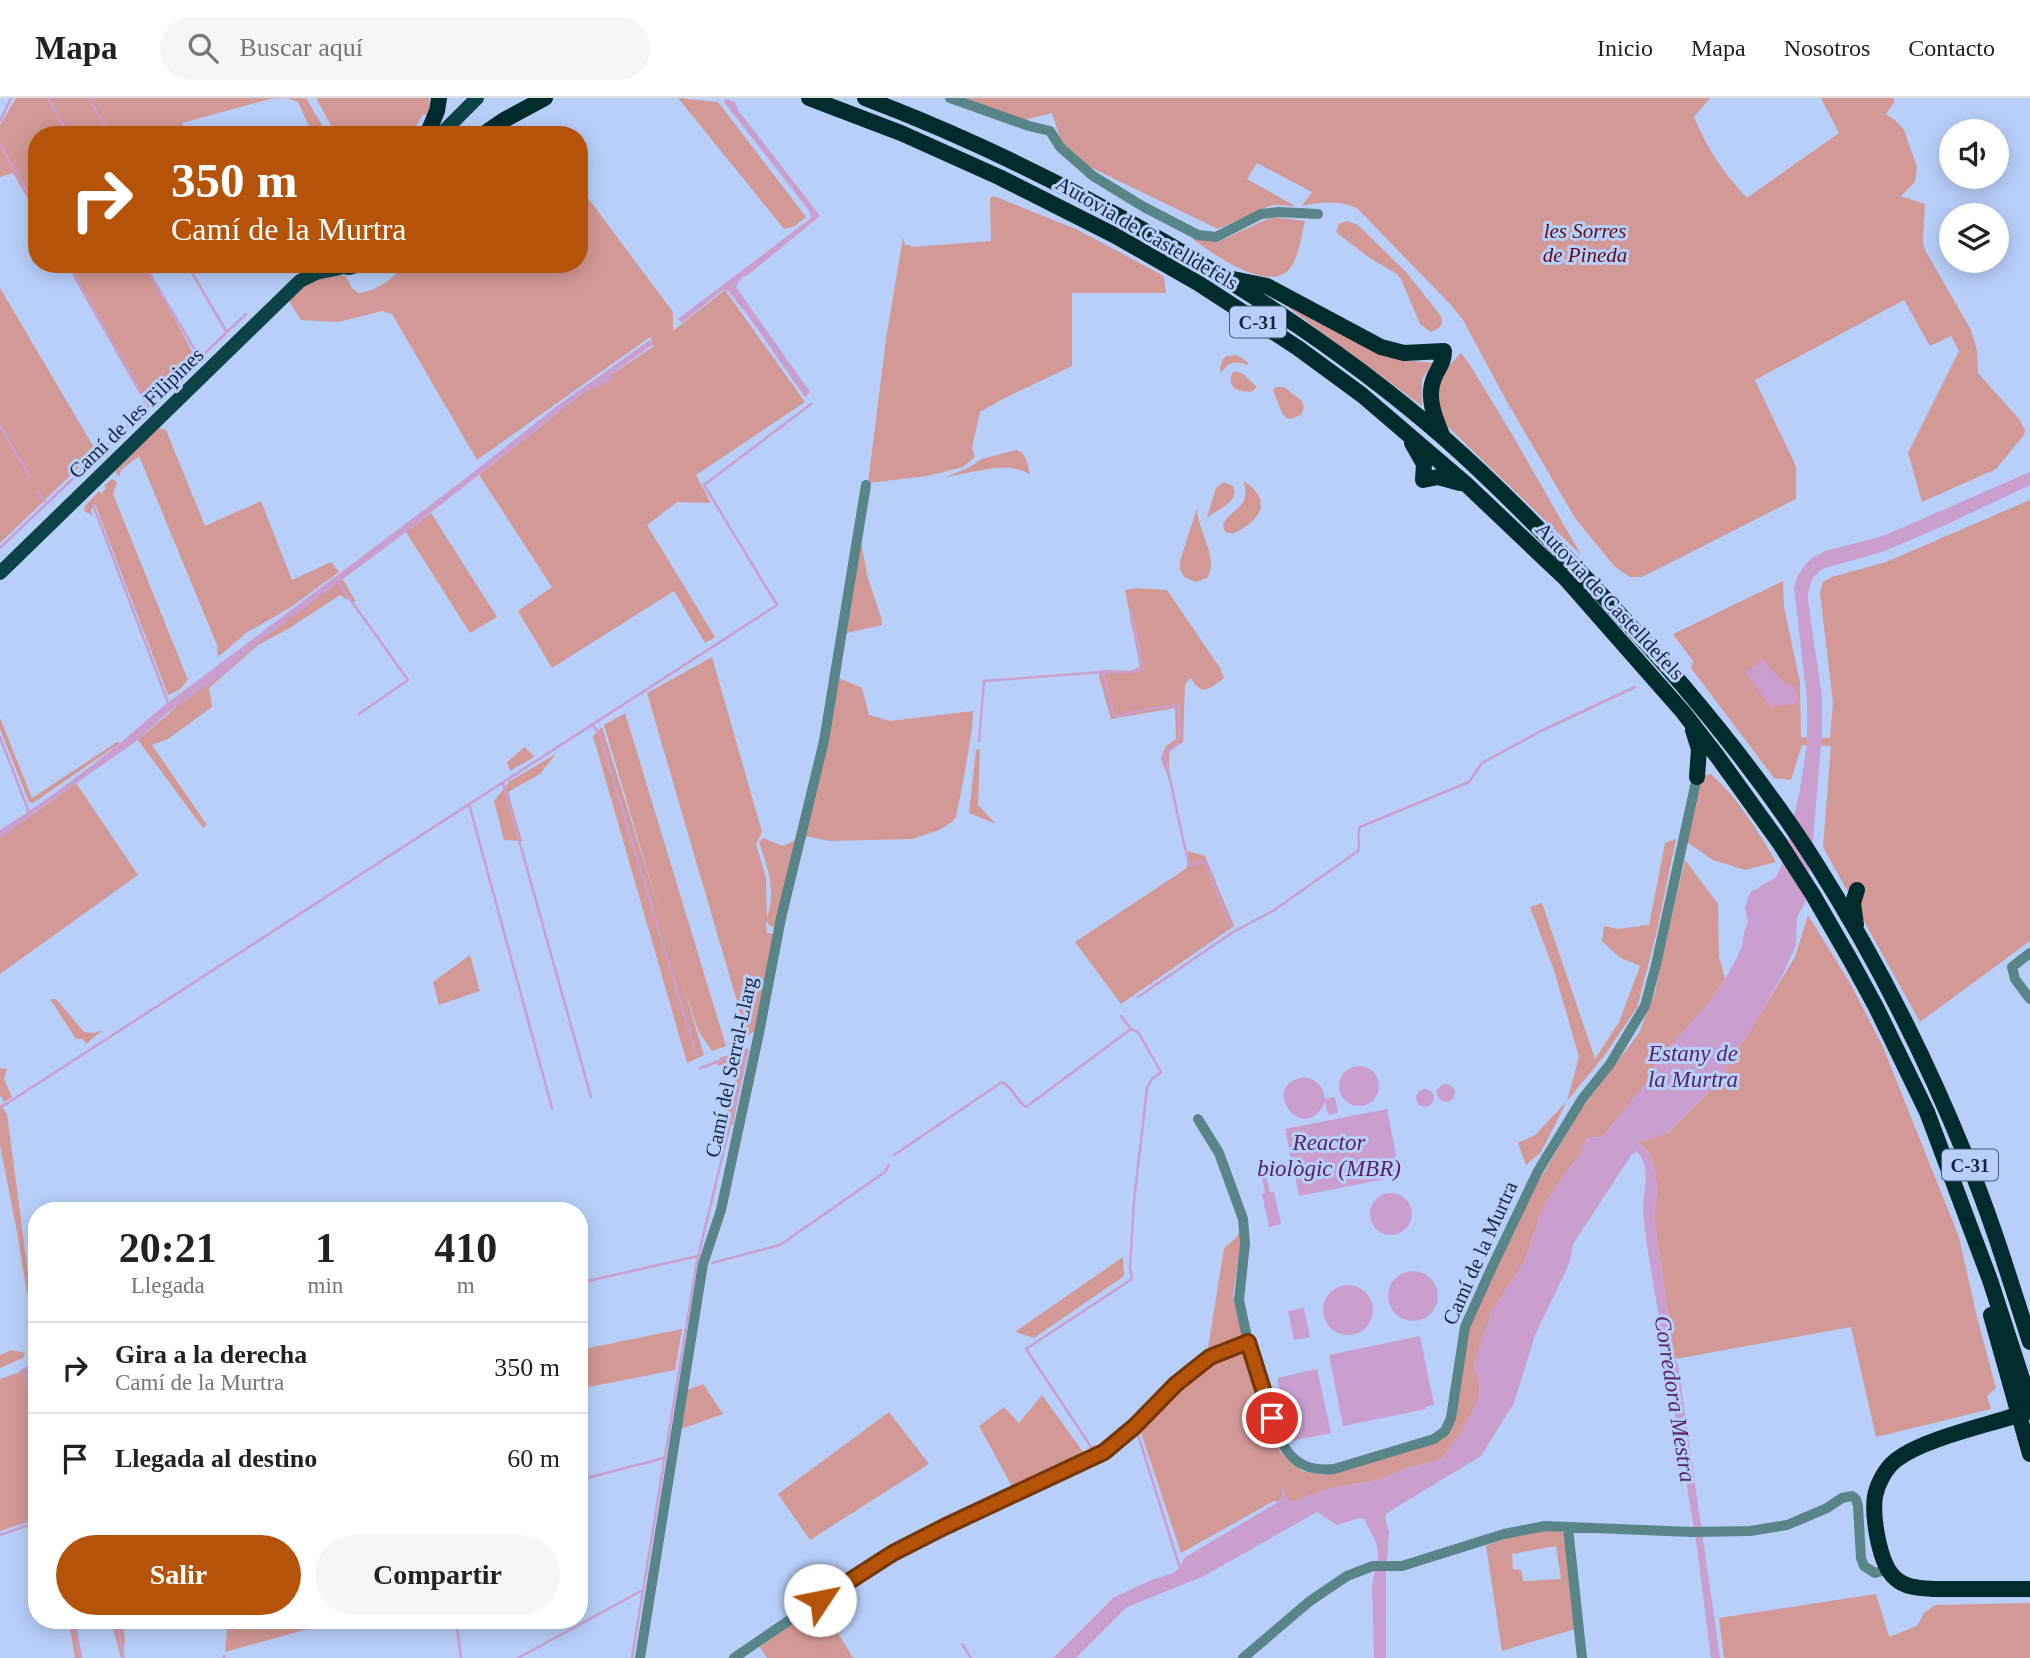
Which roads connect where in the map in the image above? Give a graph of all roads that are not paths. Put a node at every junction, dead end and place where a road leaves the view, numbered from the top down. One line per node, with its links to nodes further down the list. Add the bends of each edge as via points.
1 (439, 98): 9 (highway)
2 (477, 98): 10 (main road)
3 (545, 98): 11 (highway)
4 (808, 98): 17 (highway, Autovia de Castelldefels / C-31, via 967,162 1114,235 1298,348)
5 (865, 98): 8 (highway, Autovia de Castelldefels / C-31)
6 (892, 98): 8 (highway)
7 (950, 98): 12 (street, via 1050,131 1060,147 1093,176 1198,235 1216,237 1261,214)
8 (933, 125): 15 (highway, Autovia de Castelldefels / C-31, via 1067,188)
9 (431, 126)
10 (449, 126)
11 (495, 126)
12 (1318, 214)
13 (303, 273): 16 (main road)
14 (316, 273): 16 (main road)
15 (1224, 277): 18 (highway, Autovia de Castelldefels / C-31, via 1335,351); 18 (highway, via 1268,286 1381,347 1404,353 1444,351 1431,399)
16 (300, 281): 21 (main road, Camí de les Filipines)
17 (1406, 433): 19 (highway, Autovia de Castelldefels / C-31); 19 (highway, via 1424,464 1423,480 1438,477)
18 (1443, 437): 30 (highway, Autovia de Castelldefels / C-31, via 1533,522 1656,653 1719,728 1818,867 1923,1059 1989,1216)
19 (1466, 484): 22 (highway, Autovia de Castelldefels / C-31, via 1566,579)
20 (866, 485): 37 (street, Camí del Serral-Llarg, via 824,741 781,918 721,1210 704,1264)
21 (0, 573)
22 (1683, 712): 23 (highway, via 1698,743); 24 (highway, Autovia de Castelldefels / C-31)
23 (1697, 777): 24 (highway, via 1703,771 1716,770); 29 (street, Camí de la Murtra, via 1645,1006 1538,1171 1487,1279 1465,1327 1445,1431 1434,1439 1334,1469 1308,1468 1280,1443)
24 (1739, 789): 28 (highway, Autovia de Castelldefels / C-31, via 1813,895 1870,996 1927,1112)
25 (2030, 953): 26 (street, via 2012,967)
26 (2030, 999)
27 (1198, 1118): 29 (street, via 1219,1153 1243,1219 1240,1300)
28 (1961, 1198): 31 (highway, Autovia de Castelldefels / C-31); 33 (highway)
29 (1248, 1342): 38 (street, via 1210,1357 1104,1452 893,1553)
30 (2030, 1342)
31 (2030, 1403)
32 (2030, 1411): 35 (highway, bridge, via 1919,1447 1894,1461 1875,1497 1882,1556)
33 (2030, 1454)
34 (1568, 1528): 35 (street, via 1750,1531 1787,1525 1852,1496 1858,1506 1864,1566 1875,1573); 39 (street, via 1545,1526 1504,1534 1402,1566 1373,1566 1347,1576); 40 (street)
35 (1888, 1569): 36 (highway, via 1896,1580 1920,1588)
36 (2025, 1587)
37 (640, 1658)
38 (734, 1658)
39 (1243, 1658)
40 (1582, 1658)

